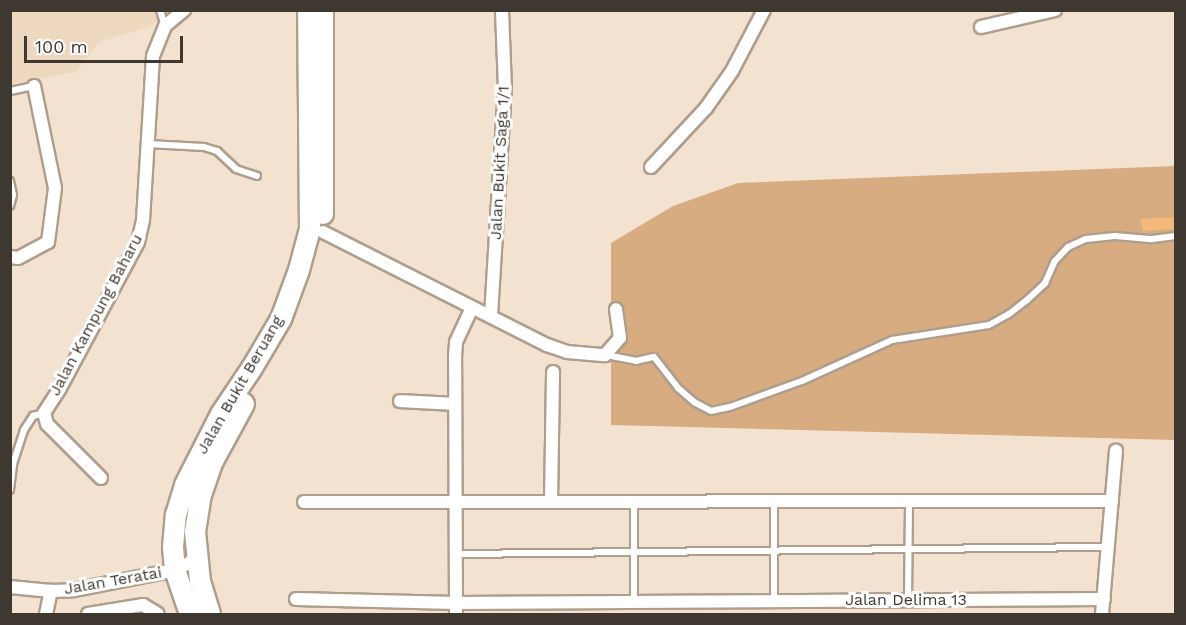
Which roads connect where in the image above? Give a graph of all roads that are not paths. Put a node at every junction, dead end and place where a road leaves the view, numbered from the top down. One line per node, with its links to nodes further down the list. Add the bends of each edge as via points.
1 (160, 10): 8 (lane)
2 (184, 10): 8 (street, Jalan Kampung Baharu)
3 (308, 10): 44 (main road, Jalan Bukit Beruang, via 310,229 300,270 281,319 221,414 185,485 176,515)
4 (323, 10): 17 (main road, Jalan Bukit Beruang)
5 (501, 10): 22 (street, Jalan Bukit Saga 1/1, via 505,89)
6 (764, 10): 13 (street, via 732,71 706,108)
7 (1055, 10): 9 (street)
8 (165, 26): 12 (street, Jalan Kampung Baharu, via 153,56)
9 (981, 27)
10 (34, 86): 11 (lane); 19 (street, via 56,188 48,243 18,258)
11 (10, 91)
12 (148, 144): 14 (lane, via 210,149 224,155 236,168); 27 (street, Jalan Kampung Baharu, via 138,242)
13 (651, 167)
14 (258, 176)
15 (10, 181): 16 (lane)
16 (10, 206)
17 (323, 232): 20 (street); 41 (main road, Jalan Bukit Beruang, via 291,326 232,421 213,461 201,495)
18 (1176, 236): 23 (lane, via 1086,239 1068,247 1055,261 1045,283 1010,314 989,325 892,340 802,381 711,411 678,388 654,357 636,361)
19 (10, 257)
20 (472, 308): 22 (street); 26 (street, via 456,342)
21 (616, 309): 23 (street, via 620,338)
22 (491, 316): 23 (street, via 567,352)
23 (605, 355)
24 (553, 372): 37 (street)
25 (400, 401): 26 (street)
26 (455, 404): 36 (street)
27 (44, 413): 29 (street, via 47,424); 30 (lane, via 33,416 24,430)
28 (1116, 451): 34 (street)
29 (101, 478)
30 (10, 490)
31 (634, 501): 32 (street); 37 (street); 42 (lane)
32 (774, 501): 33 (street); 40 (lane)
33 (909, 501): 34 (street); 39 (lane)
34 (1112, 501): 38 (street)
35 (304, 502): 36 (street)
36 (455, 502): 37 (street); 43 (street)
37 (551, 502)
38 (1108, 547): 39 (lane); 49 (street)
39 (908, 549): 40 (lane); 51 (lane)
40 (774, 551): 42 (lane); 50 (lane)
41 (196, 552): 44 (street, via 191,562); 45 (main road, Jalan Bukit Beruang)
42 (634, 552): 43 (lane); 52 (lane)
43 (456, 554): 53 (street)
44 (175, 570): 45 (street, via 190,572); 47 (street, Jalan Teratai); 57 (main road, Jalan Bukit Beruang)
45 (200, 581): 58 (main road, Jalan Bukit Beruang)
46 (10, 586): 47 (street, Jalan Teratai)
47 (51, 591): 54 (street)
48 (296, 599): 53 (street, Jalan Delima 13)
49 (1104, 599): 51 (street, Jalan Delima 13); 59 (street)
50 (774, 600): 51 (street, Jalan Delima 13); 52 (street, Jalan Delima 13)
51 (908, 600)
52 (634, 602): 53 (street, Jalan Delima 13)
53 (455, 609)
54 (46, 615)
55 (88, 615): 56 (street, via 143,605)
56 (159, 615)
57 (190, 615)
58 (210, 615)
59 (1102, 615)

